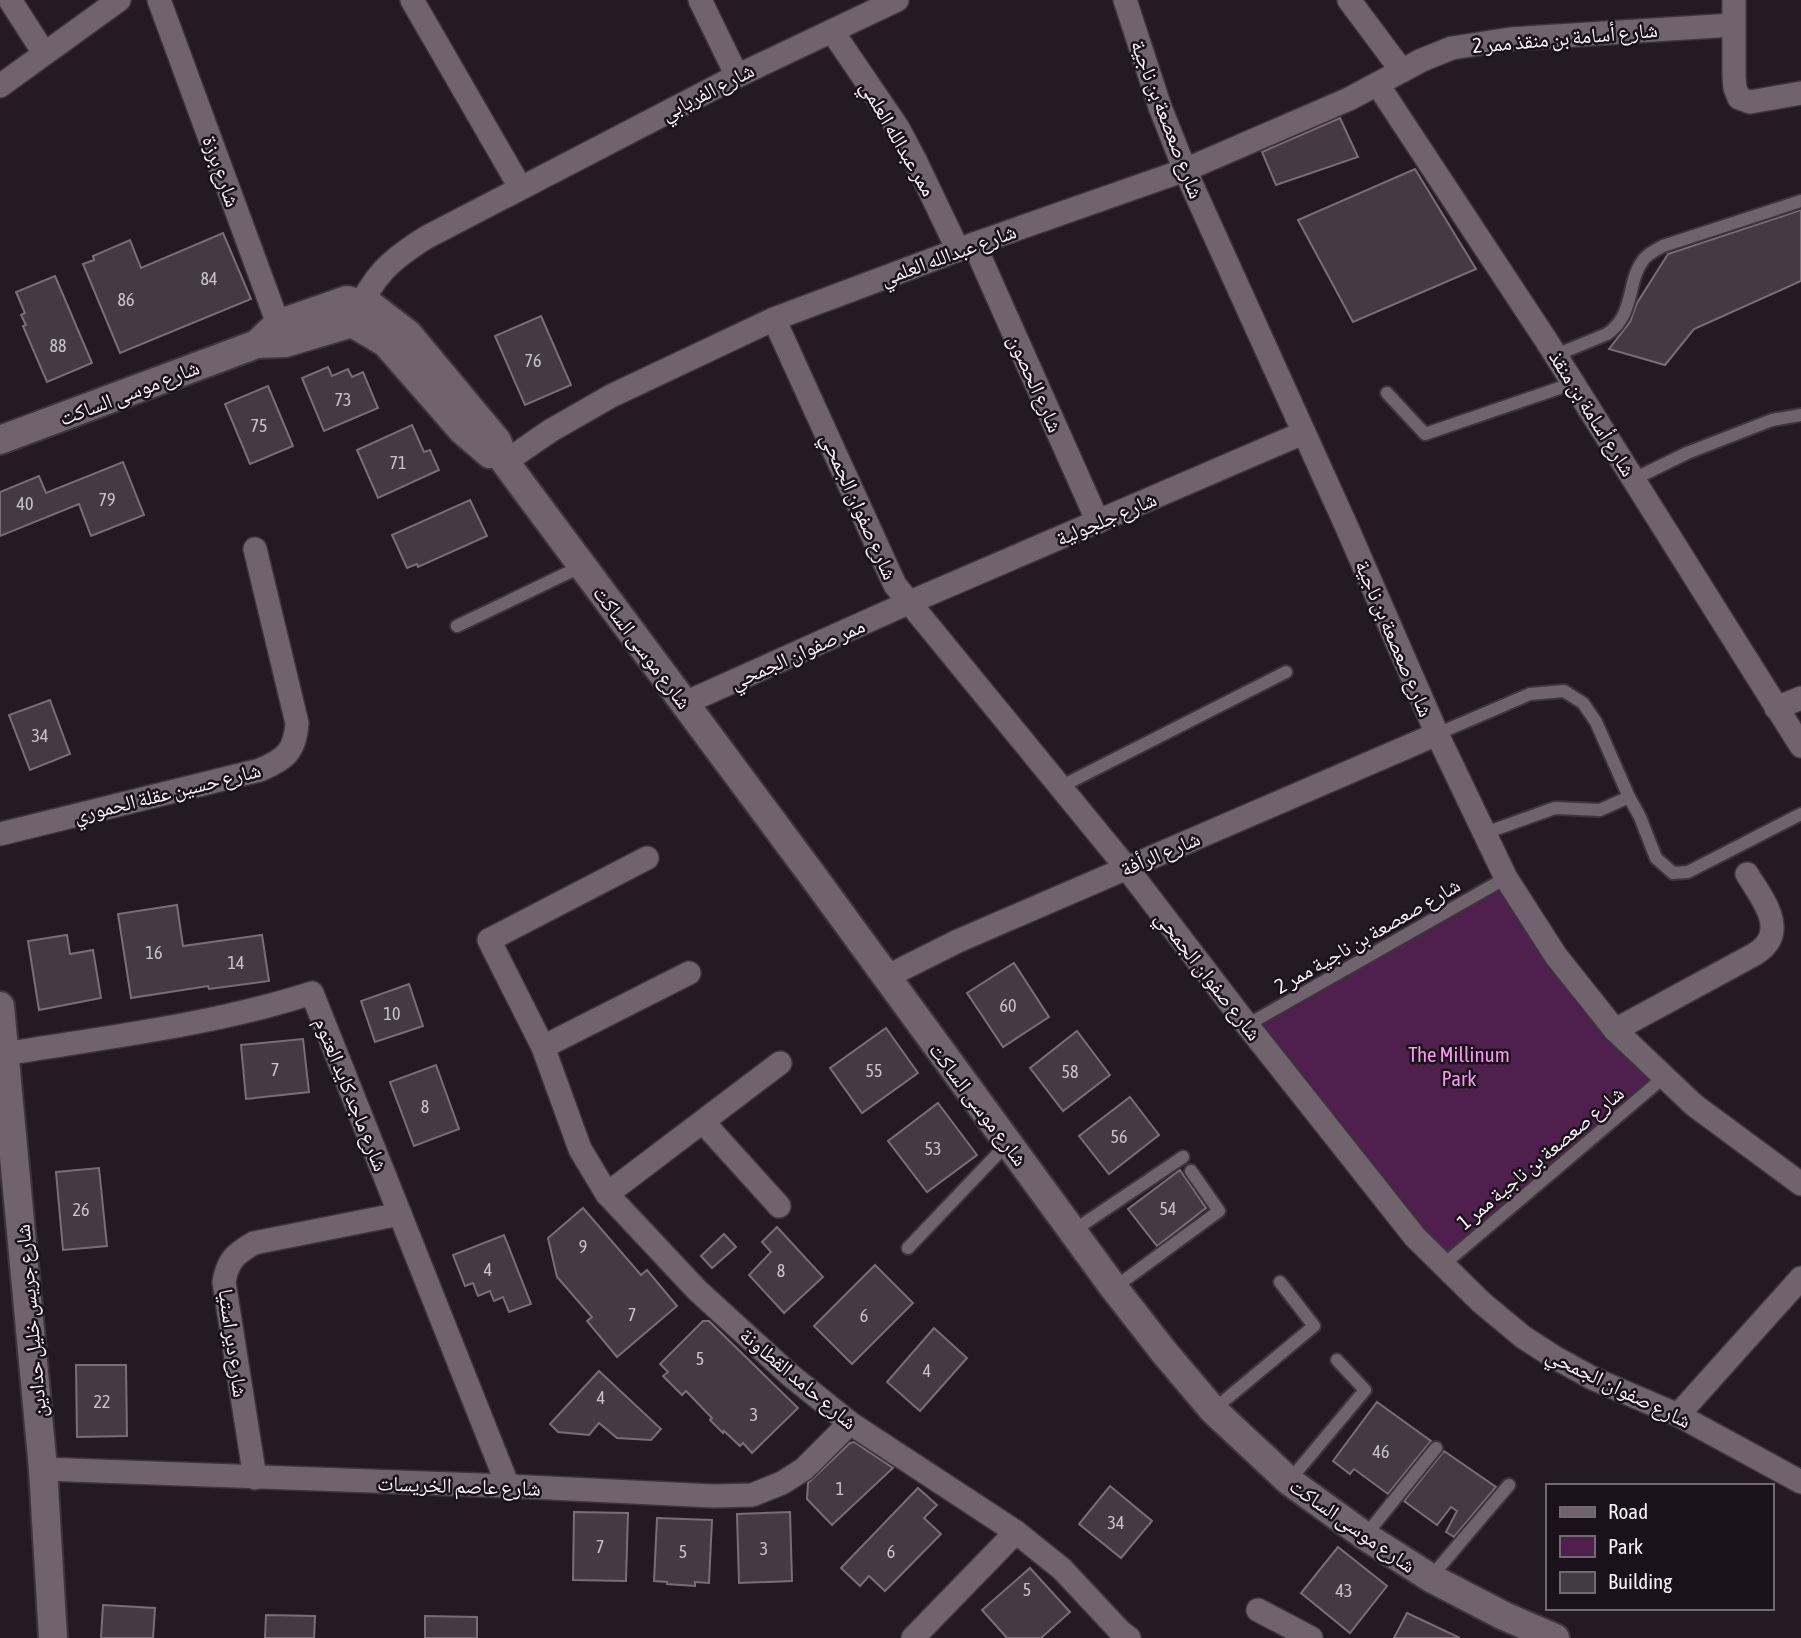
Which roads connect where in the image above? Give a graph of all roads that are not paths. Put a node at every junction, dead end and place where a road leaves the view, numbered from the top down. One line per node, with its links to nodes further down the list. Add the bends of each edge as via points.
1 (10, 0): 12 (street)
2 (118, 0): 12 (street)
3 (159, 0): 24 (street, شارع برزة)
4 (412, 0): 19 (street)
5 (700, 0): 14 (street)
6 (897, 0): 11 (street, شارع الفريابي)
7 (1125, 0): 18 (street, شارع صعصعة بن ناجية)
8 (1349, 0): 13 (street)
9 (1734, 0): 10 (street)
10 (1733, 25): 13 (street, شارع أسامة بن منقذ ممر 2, via 1485,41 1452,48); 17 (street, via 1739,97 1750,102)
11 (832, 31): 14 (street, شارع الفريابي); 21 (street, ممر عبدالله العلمي, via 898,128)
12 (44, 54): 16 (street)
13 (1402, 71): 15 (street, شارع عبدالله العلمي)
14 (737, 75): 19 (street, شارع الفريابي)
15 (1378, 85): 18 (street, شارع عبدالله العلمي); 25 (street, شارع أسامة بن منقذ)
16 (0, 86)
17 (1801, 93)
18 (1185, 170): 21 (street, شارع عبدالله العلمي); 29 (street, شارع صعصعة بن ناجية)
19 (520, 187): 22 (street, شارع الفريابي, via 399,254 380,271)
20 (1801, 201): 25 (lane, via 1650,253 1642,260 1615,329)
21 (966, 247): 23 (street, شارع عبدالله العلمي); 33 (street, شارع الحصون)
22 (357, 313): 24 (street, شارع موسى الساكت, via 347,300); 31 (street, شارع موسى الساكت, via 462,430 484,451)
23 (774, 319): 31 (street, شارع عبدالله العلمي, via 611,396); 36 (street, شارع صفوان الجمحي, via 883,562)
24 (282, 333): 30 (street, شارع موسى الساكت)
25 (1556, 355): 26 (street, شارع أسامة بن منقذ)
26 (1573, 383): 27 (lane, via 1425,434); 32 (street, شارع أسامة بن منقذ)
27 (1387, 393)
28 (1801, 415): 32 (lane, via 1772,420)
29 (1303, 433): 33 (street, شارع جلجولية); 42 (street, شارع صعصعة بن ناجية)
30 (0, 440)
31 (505, 462): 35 (street, شارع موسى الساكت)
32 (1634, 479): 41 (street, شارع أسامة بن منقذ)
33 (1098, 522): 36 (street, شارع جلجولية)
34 (255, 549): 48 (street, شارع حسين عقلة الحموري, via 297,723 296,742 286,756 260,771)
35 (582, 566): 37 (lane); 40 (street, شارع موسى الساكت)
36 (908, 603): 40 (street, ممر صفوان الجمحي); 44 (street, شارع صفوان الجمحي)
37 (457, 626)
38 (1286, 672): 44 (lane)
39 (1801, 698): 41 (street)
40 (685, 703): 54 (street, شارع موسى الساكت)
41 (1776, 708): 43 (street, شارع أسامة بن منقذ)
42 (1437, 734): 45 (lane, via 1531,694 1564,691 1583,703 1596,722); 47 (street, شارع صعصعة بن ناجية); 50 (street, شارع الرأفة)
43 (1801, 746)
44 (1060, 787): 50 (street, شارع صفوان الجمحي)
45 (1629, 797): 46 (lane, via 1656,858 1673,873 1688,872); 47 (lane, via 1601,810 1555,808)
46 (1801, 814)
47 (1485, 833): 52 (street, شارع صعصعة بن ناجية)
48 (0, 834)
49 (647, 858): 58 (street, شارع حامد القطاونة, via 489,940)
50 (1126, 867): 54 (street, شارع الرأفة); 56 (street, شارع صفوان الجمحي)
51 (1747, 874): 57 (street, via 1771,917 1766,944)
52 (1506, 878): 56 (lane, شارع صعصعة بن ناجية ممر 2); 57 (street, شارع صعصعة بن ناجية, via 1556,956)
53 (688, 974): 58 (street)
54 (886, 977): 63 (street, شارع موسى الساكت)
55 (0, 1006): 59 (street, شارع جريس خليل حدادين)
56 (1247, 1025): 72 (street, شارع صفوان الجمحي, via 1387,1205)
57 (1615, 1030): 61 (street, شارع صعصعة بن ناجية)
58 (543, 1047): 67 (street, شارع حامد القطاونة, via 580,1149)
59 (5, 1054): 69 (street, شارع ماجد كايد العتوم, via 214,1018 312,993); 81 (street, شارع جريس خليل حدادين)
60 (780, 1063): 62 (street)
61 (1662, 1077): 66 (street, شارع صعصعة بن ناجية); 72 (lane, شارع صعصعة بن ناجية ممر 1)
62 (703, 1122): 67 (street); 68 (street)
63 (1008, 1143): 70 (street, شارع موسى الساكت); 71 (lane)
64 (1183, 1157): 70 (lane)
65 (1191, 1171): 75 (lane, via 1219,1211)
66 (1801, 1184)
67 (607, 1194): 79 (street, شارع حامد القطاونة, via 697,1290)
68 (779, 1206)
69 (400, 1214): 82 (street, شارع دير استيا, via 254,1243 227,1265 224,1282); 86 (street, شارع ماجد كايد العتوم)
70 (1073, 1231): 75 (street, شارع موسى الساكت)
71 (908, 1248)
72 (1443, 1265): 78 (street, شارع صفوان الجمحي, via 1502,1319 1554,1357)
73 (1801, 1278): 78 (street)
74 (1280, 1282): 77 (lane, via 1314,1326)
75 (1114, 1288): 77 (street, شارع موسى الساكت)
76 (1337, 1360): 83 (lane, via 1365,1390)
77 (1213, 1410): 83 (street, شارع موسى الساكت)
78 (1678, 1415): 84 (street, شارع صفوان الجمحي)
79 (850, 1423): 86 (street, شارع عاصم الخريسات, via 804,1469 751,1495); 87 (street, شارع حامد القطاونة)
80 (1436, 1448): 88 (lane)
81 (43, 1469): 82 (street, شارع عاصم الخريسات); 91 (street, شارع جريس خليل حدادين)
82 (255, 1478): 86 (street, شارع عاصم الخريسات)
83 (1289, 1481): 88 (street, شارع موسى الساكت)
84 (1801, 1482)
85 (1509, 1485): 89 (lane)
86 (508, 1486)
87 (1016, 1532): 92 (street); 93 (street, شارع حامد القطاونة, via 1062,1569)
88 (1365, 1536): 89 (street, شارع موسى الساكت)
89 (1431, 1578): 95 (street, شارع موسى الساكت)
90 (1258, 1610): 94 (street)
91 (53, 1638)
92 (913, 1638)
93 (1129, 1638)
94 (1311, 1638)
95 (1555, 1638)

